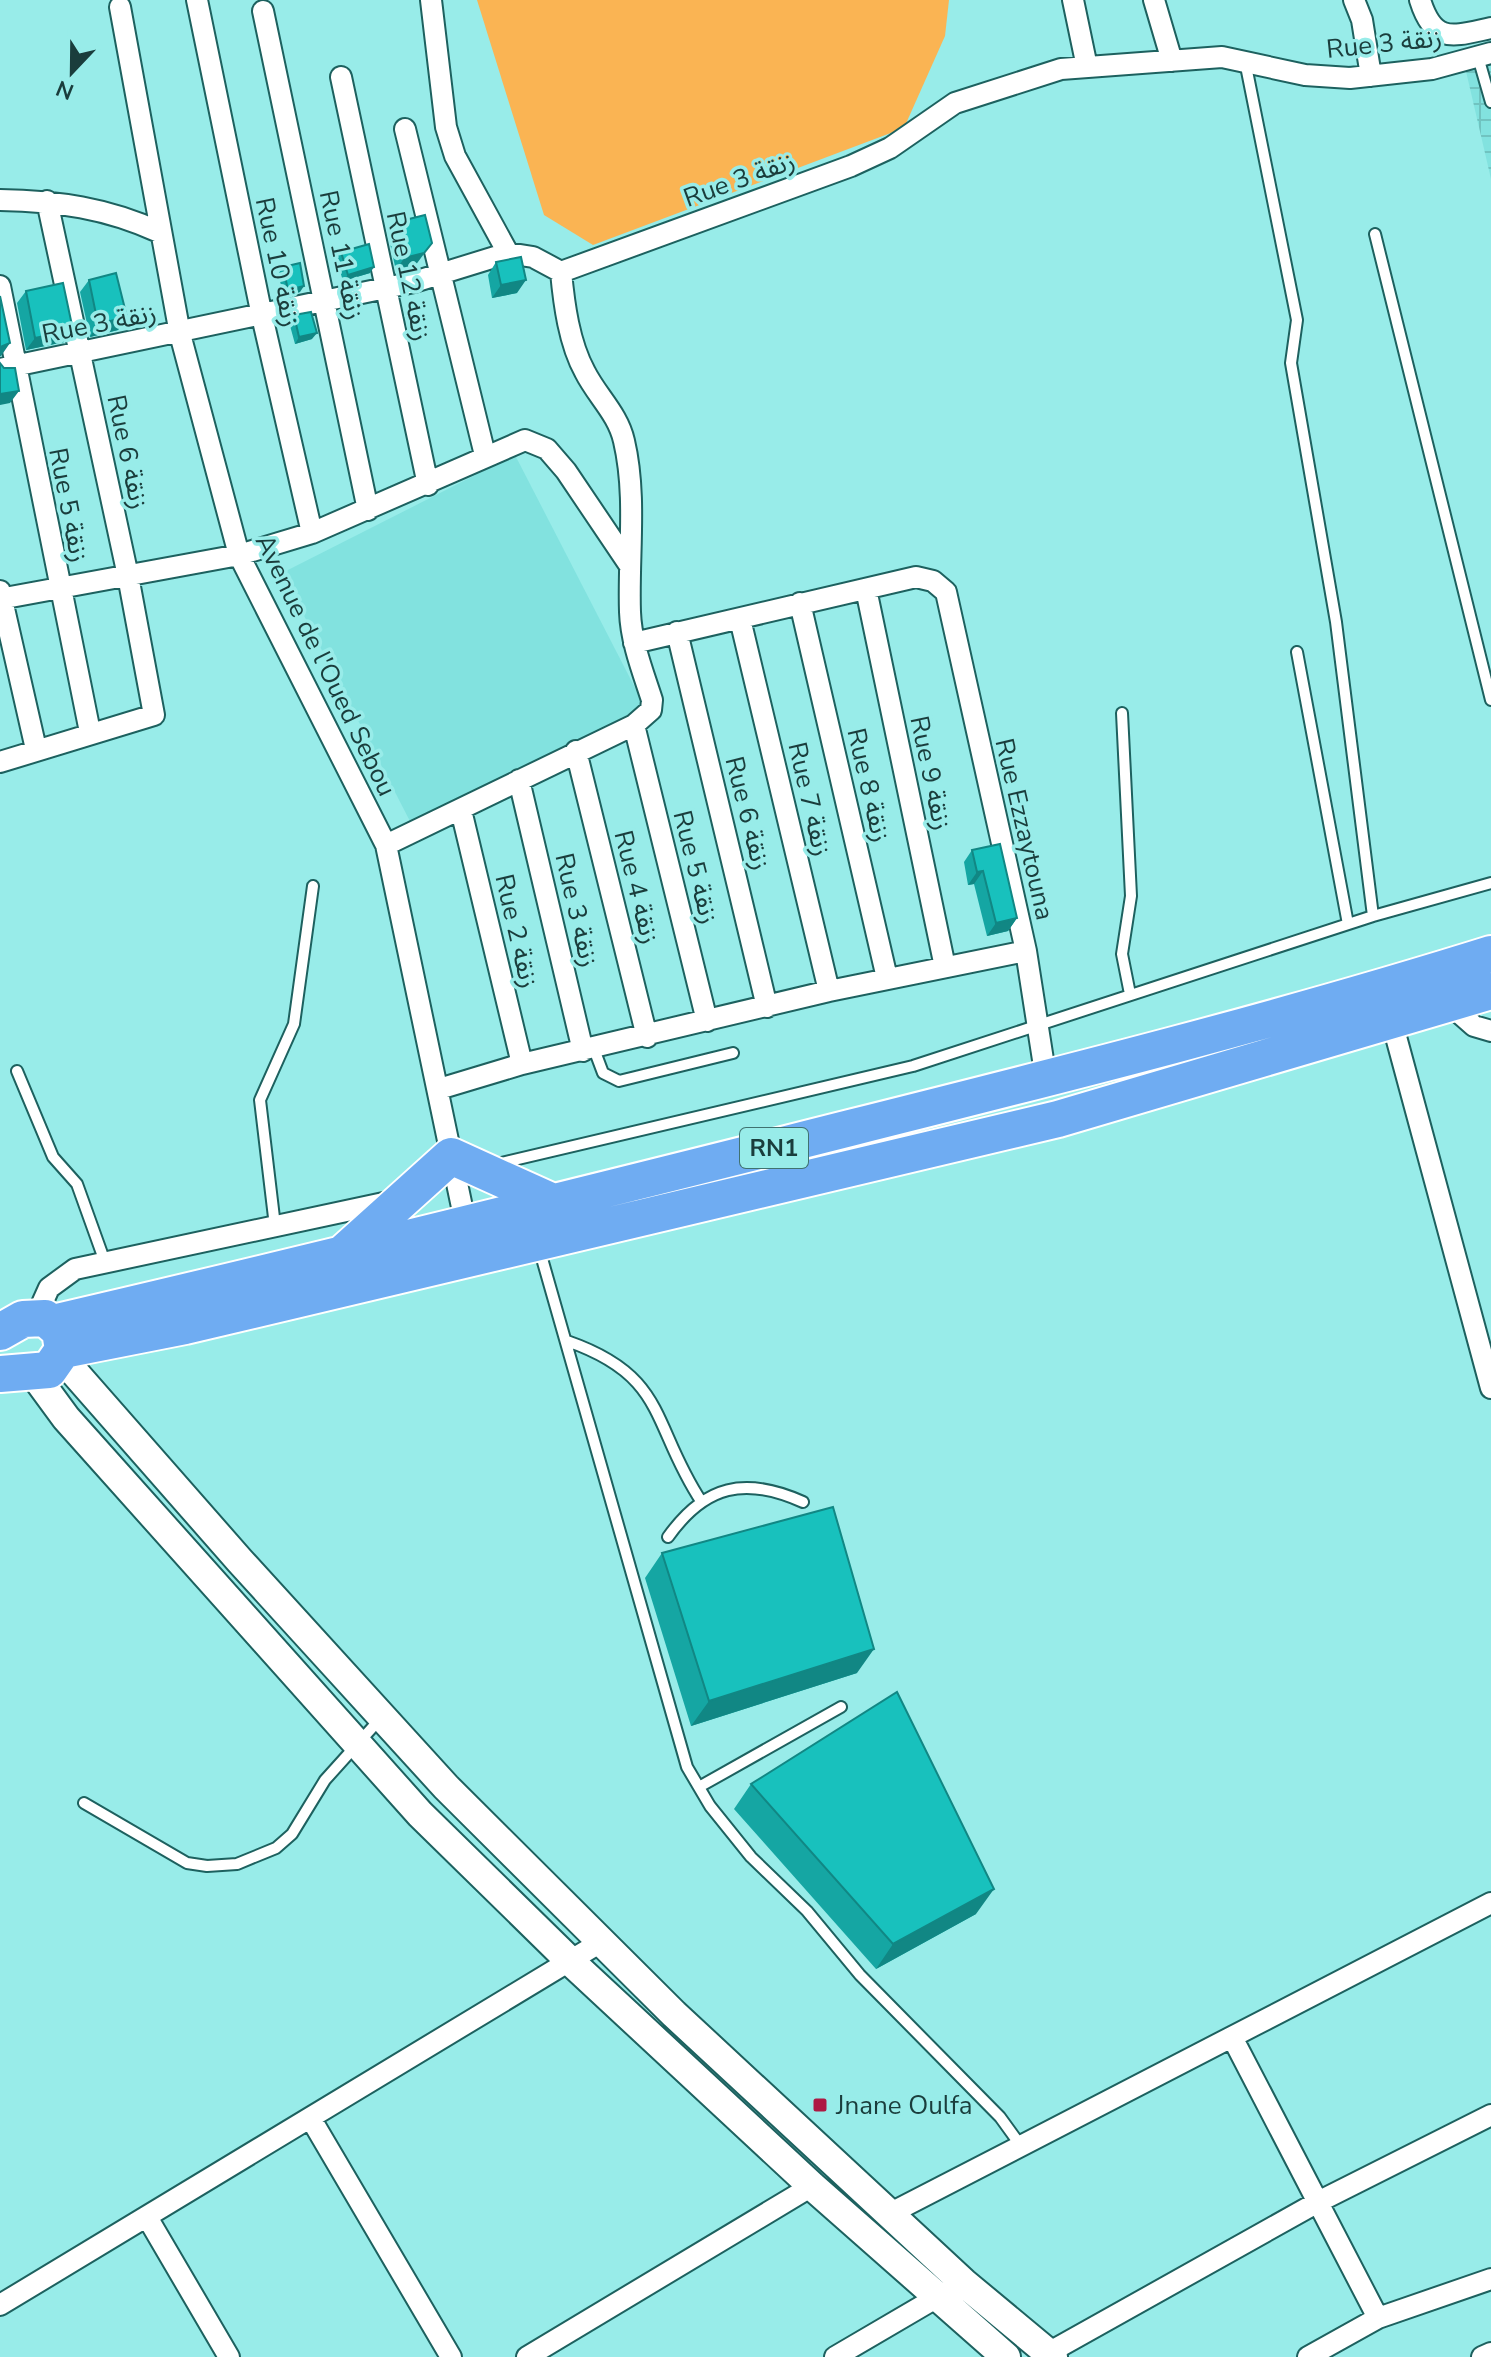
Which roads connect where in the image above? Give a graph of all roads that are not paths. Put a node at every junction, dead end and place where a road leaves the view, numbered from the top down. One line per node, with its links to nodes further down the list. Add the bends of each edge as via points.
1 (197, 0): 28 (street, Rue 10 زنقة)
2 (431, 0): 22 (street, via 446,127 455,156)
3 (1073, 0): 13 (street)
4 (1154, 0): 11 (street)
5 (1354, 0): 14 (street)
6 (1420, 0): 9 (street, via 1425,17 1442,34)
7 (120, 7): 20 (street, Avenue de l'Oued Sebou)
8 (263, 11): 27 (street, Rue 11 زنقة)
9 (1491, 28)
10 (1485, 55): 14 (street, Rue 3 زنقة, via 1432,69); 16 (lane)
11 (1172, 61): 12 (street, Rue 3 زنقة); 13 (street, Rue 3 زنقة)
12 (1245, 61): 14 (street, Rue 3 زنقة, via 1305,75); 59 (lane, via 1297,320 1291,363 1336,622)
13 (1087, 67): 23 (street, Rue 3 زنقة, via 1061,69 955,103 890,148 851,166)
14 (1371, 76)
15 (341, 77): 26 (street, Rue 12 زنقة)
16 (1491, 102)
17 (405, 129): 24 (street)
18 (0, 200): 19 (street)
19 (47, 201): 20 (street, via 125,216); 30 (street, Rue 6 زنقة)
20 (159, 232): 29 (street, Avenue de l'Oued Sebou)
21 (1375, 234): 47 (lane)
22 (508, 253): 23 (street, via 533,257); 24 (street, Rue 3 زنقة)
23 (561, 272): 37 (street, via 564,304 584,372 624,440)
24 (442, 275): 26 (street, Rue 3 زنقة); 32 (street)
25 (0, 286): 31 (street, Rue 5 زنقة)
26 (384, 289): 27 (street, Rue 3 زنقة); 33 (street, Rue 12 زنقة)
27 (325, 301): 28 (street, Rue 3 زنقة); 34 (street, Rue 11 زنقة)
28 (262, 316): 29 (street, Rue 3 زنقة); 35 (street, Rue 10 زنقة)
29 (180, 334): 30 (street, Rue 3 زنقة); 36 (street, Avenue de l'Oued Sebou)
30 (80, 352): 31 (street, Rue 3 زنقة); 38 (street, Rue 6 زنقة)
31 (8, 367): 39 (street, Rue 5 زنقة)
32 (485, 455): 33 (street); 37 (street, via 525,440 547,449)
33 (428, 485): 34 (street)
34 (368, 510): 35 (street)
35 (312, 533): 36 (street)
36 (239, 555): 38 (street); 56 (street, Avenue de l'Oued Sebou)
37 (630, 567): 45 (street)
38 (128, 576): 39 (street); 50 (street, Rue 6 زنقة, via 154,715)
39 (58, 588): 41 (street); 50 (street, Rue 5 زنقة)
40 (866, 589): 42 (street); 61 (street, Rue Ezzaytouna, via 916,577 933,581 946,592); 63 (street, Rue 9 زنقة)
41 (0, 596): 51 (street)
42 (800, 603): 43 (street); 64 (street, Rue 8 زنقة)
43 (740, 619): 44 (street); 65 (street, Rue 7 زنقة)
44 (677, 632): 45 (street); 69 (street, Rue 6 زنقة)
45 (634, 643): 49 (street, via 652,700 647,717)
46 (1297, 652): 60 (lane)
47 (1491, 700)
48 (1122, 713): 67 (lane, via 1131,896 1122,954)
49 (634, 725): 52 (street); 70 (street, Rue 5 زنقة)
50 (90, 732): 51 (street)
51 (36, 749): 53 (street)
52 (576, 751): 54 (street); 74 (street, Rue 4 زنقة)
53 (0, 762)
54 (519, 780): 55 (street); 75 (street, Rue 3 زنقة)
55 (461, 810): 56 (street); 77 (street, Rue 2 زنقة)
56 (386, 845): 80 (street, Avenue de l'Oued Sebou)
57 (1491, 883): 59 (lane)
58 (313, 886): 84 (lane, via 294,1024 260,1100)
59 (1373, 916): 60 (lane)
60 (1348, 924): 67 (lane)
61 (1026, 951): 63 (street); 72 (street, Rue Ezzaytouna)
62 (1491, 954): 79 (highway, RN1, via 1361,995)
63 (945, 967): 64 (street)
64 (887, 978): 65 (street)
65 (829, 991): 69 (street)
66 (1491, 991): 68 (highway, RN1)
67 (1130, 994): 72 (lane)
68 (1449, 1004): 71 (highway, RN1); 73 (street, via 1474,1026)
69 (767, 1007): 70 (street)
70 (707, 1021): 74 (street)
71 (1392, 1022): 86 (highway, RN1, via 1058,1119); 92 (street)
72 (1037, 1023): 79 (street, Rue Ezzaytouna); 81 (lane, via 913,1066)
73 (1490, 1032)
74 (647, 1037): 75 (street)
75 (589, 1050): 76 (lane, via 603,1073 619,1081); 77 (street)
76 (733, 1053)
77 (522, 1064): 80 (street)
78 (17, 1071): 88 (lane, via 53,1157 77,1184)
79 (1046, 1079): 83 (highway, RN1)
80 (439, 1089): 81 (street, Avenue de l'Oued Sebou)
81 (466, 1161): 82 (highway); 83 (highway); 85 (street, Avenue de l'Oued Sebou)
82 (401, 1199): 84 (street); 87 (highway)
83 (555, 1203): 85 (highway, RN1)
84 (275, 1226): 88 (street)
85 (469, 1242): 86 (highway, RN1); 87 (highway, RN1); 91 (highway, RN1, via 185,1326)
86 (538, 1243): 90 (lane)
87 (340, 1256): 91 (highway, RN1)
88 (105, 1262): 91 (street, via 75,1269 49,1288)
89 (0, 1332): 91 (highway, RN1, via 23,1319)
90 (567, 1341): 93 (lane, via 630,1373 665,1424 675,1455); 101 (lane, via 687,1767)
91 (41, 1349): 96 (street); 97 (street, via 66,1418)
92 (1491, 1388)
93 (701, 1501): 94 (lane, via 725,1489 756,1487); 95 (lane)
94 (803, 1502)
95 (668, 1537)
96 (334, 1665): 97 (street); 99 (street)
97 (306, 1689): 100 (street)
98 (841, 1707): 101 (lane)
99 (382, 1718): 100 (lane); 104 (street)
100 (358, 1745): 102 (lane, via 325,1780 292,1834 276,1848 237,1864 187,1863); 105 (street, via 420,1814)
101 (699, 1787): 109 (lane, via 751,1857 991,2107)
102 (84, 1803)
103 (1491, 1903): 106 (street)
104 (601, 1942): 105 (street); 112 (street)
105 (571, 1962): 108 (street); 110 (street)
106 (1232, 2037): 109 (street); 111 (street)
107 (1491, 2115): 111 (street)
108 (311, 2119): 113 (street); 122 (street)
109 (1021, 2146): 112 (street)
110 (812, 2186): 116 (street); 123 (street)
111 (1318, 2202): 118 (street); 120 (street)
112 (891, 2213): 115 (street)
113 (147, 2217): 117 (street); 121 (street)
114 (1491, 2279): 118 (street)
115 (964, 2283): 116 (street); 120 (street)
116 (934, 2297): 124 (street); 125 (street)
117 (0, 2305)
118 (1378, 2318): 126 (street)
119 (1491, 2353): 127 (street)
120 (1047, 2356)
121 (229, 2357)
122 (451, 2357)
123 (527, 2357)
124 (835, 2357)
125 (1006, 2357)
126 (1308, 2357)
127 (1482, 2357)

